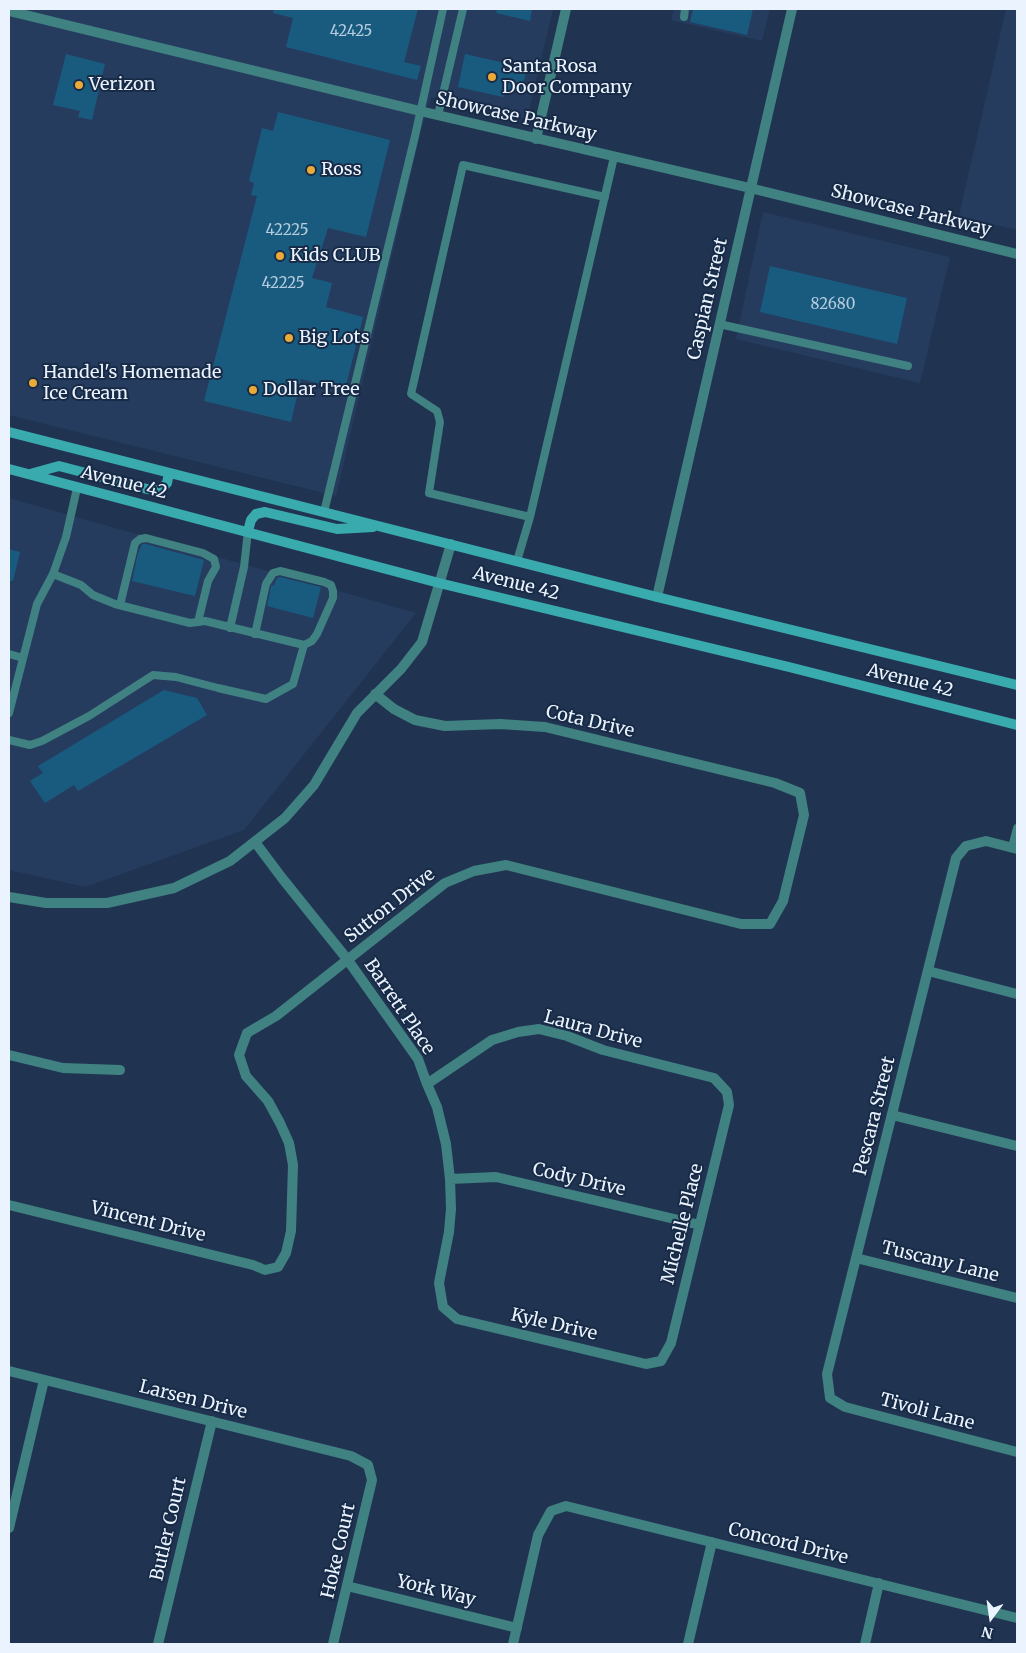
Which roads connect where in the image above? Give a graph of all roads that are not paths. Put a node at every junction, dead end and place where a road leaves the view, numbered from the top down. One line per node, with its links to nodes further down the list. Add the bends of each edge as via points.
1 (443, 9): 6 (lane)
2 (463, 9): 7 (lane)
3 (566, 9): 8 (street)
4 (792, 9): 10 (street, Caspian Street)
5 (9, 11): 6 (street, Showcase Parkway)
6 (420, 111): 7 (street, Showcase Parkway); 20 (lane)
7 (438, 116): 8 (street, Showcase Parkway)
8 (536, 138): 9 (street, Showcase Parkway)
9 (614, 157): 10 (street, Showcase Parkway); 11 (lane)
10 (750, 188): 12 (street, Showcase Parkway); 13 (street, Caspian Street)
11 (605, 197): 21 (lane); 21 (lane, via 463,166 412,394 437,411 440,422 429,493)
12 (1017, 254)
13 (719, 324): 14 (lane); 28 (street, Caspian Street)
14 (908, 366)
15 (9, 432): 17 (main road, Avenue 42)
16 (9, 469): 18 (main road, Avenue 42)
17 (169, 473): 18 (main road, via 167,483 160,490 59,466); 20 (main road, Avenue 42)
18 (29, 474): 19 (main road, Avenue 42)
19 (77, 488): 23 (main road, Avenue 42); 26 (lane, via 66,537)
20 (324, 512): 22 (main road, Avenue 42)
21 (530, 517): 25 (lane)
22 (381, 526): 23 (main road, via 337,529 265,512 256,514); 24 (main road, Avenue 42)
23 (248, 531): 27 (main road, Avenue 42); 31 (lane, via 244,567)
24 (451, 544): 25 (main road, Avenue 42); 27 (street)
25 (517, 561): 28 (main road, Avenue 42)
26 (53, 574): 29 (lane); 35 (lane, via 38,604)
27 (439, 583): 37 (street, via 422,642 401,669); 39 (main road, Avenue 42)
28 (657, 597): 36 (main road, Avenue 42)
29 (120, 605): 30 (lane, via 190,623); 30 (lane, via 135,543 146,538 214,559 216,566 208,581)
30 (198, 622): 31 (lane)
31 (230, 628): 32 (lane)
32 (255, 634): 33 (lane); 33 (lane, via 266,584 273,573 280,571 324,582 331,585 333,591 318,634)
33 (304, 645): 40 (lane, via 293,684 266,698 154,675 42,741 30,745)
34 (9, 654): 35 (lane)
35 (23, 658): 38 (lane)
36 (1017, 685)
37 (375, 694): 42 (street, via 356,712 314,785 285,818); 45 (street, Cota Drive, via 416,720 445,726 500,724 545,727 775,783 800,793 804,815 783,901)
38 (9, 713)
39 (1017, 725)
40 (9, 740)
41 (1017, 828): 43 (lane)
42 (255, 842): 44 (street, via 230,861 174,888 107,903 46,903); 46 (street, Barrett Place)
43 (1015, 848): 47 (street, Pescara Street, via 986,841 966,846 956,858)
44 (9, 897)
45 (770, 924): 46 (street, Sutton Drive, via 741,924 506,865 474,871 445,883)
46 (347, 959): 51 (street, Barrett Place, via 418,1059); 59 (street, Sutton Drive, via 276,1016 247,1034 239,1055 246,1076 268,1101 280,1123 294,1165 290,1231 286,1253)
47 (928, 971): 48 (street); 53 (street, Pescara Street)
48 (1017, 994)
49 (9, 1055): 50 (street, via 62,1068)
50 (120, 1070)
51 (427, 1084): 52 (street, Laura Drive, via 492,1040 539,1029 603,1050 714,1078); 55 (street, Barrett Place, via 437,1107 446,1144)
52 (727, 1092): 57 (street, Michelle Place, via 729,1105)
53 (892, 1115): 54 (street); 58 (street, Pescara Street)
54 (1017, 1146)
55 (450, 1179): 57 (street, Cody Drive, via 496,1177); 61 (street, Barrett Place, via 449,1232 439,1283)
56 (9, 1205): 59 (street, Vincent Drive, via 265,1270)
57 (700, 1226): 62 (street, Michelle Place, via 671,1343)
58 (856, 1258): 60 (street, Tuscany Lane); 65 (street, Pescara Street, via 827,1374)
59 (278, 1267)
60 (1017, 1298)
61 (442, 1307): 62 (street, Kyle Drive, via 457,1319 646,1364)
62 (661, 1361)
63 (9, 1371): 64 (street, Larsen Drive)
64 (44, 1380): 66 (street, Larsen Drive); 69 (street)
65 (830, 1398): 67 (street, Tivoli Lane, via 845,1407)
66 (212, 1421): 68 (street, Larsen Drive, via 351,1456); 75 (street, Butler Court)
67 (1017, 1452)
68 (368, 1464): 72 (street, Hoke Court, via 372,1480)
69 (9, 1528)
70 (712, 1542): 71 (street, Concord Drive); 74 (street, Concord Drive, via 566,1506 551,1511 538,1535); 78 (street)
71 (879, 1583): 73 (street, Concord Drive); 79 (street)
72 (347, 1586): 74 (street, York Way); 76 (street, Hoke Court)
73 (1017, 1618)
74 (517, 1628): 77 (street)
75 (158, 1644)
76 (333, 1644)
77 (513, 1644)
78 (688, 1644)
79 (865, 1644)

